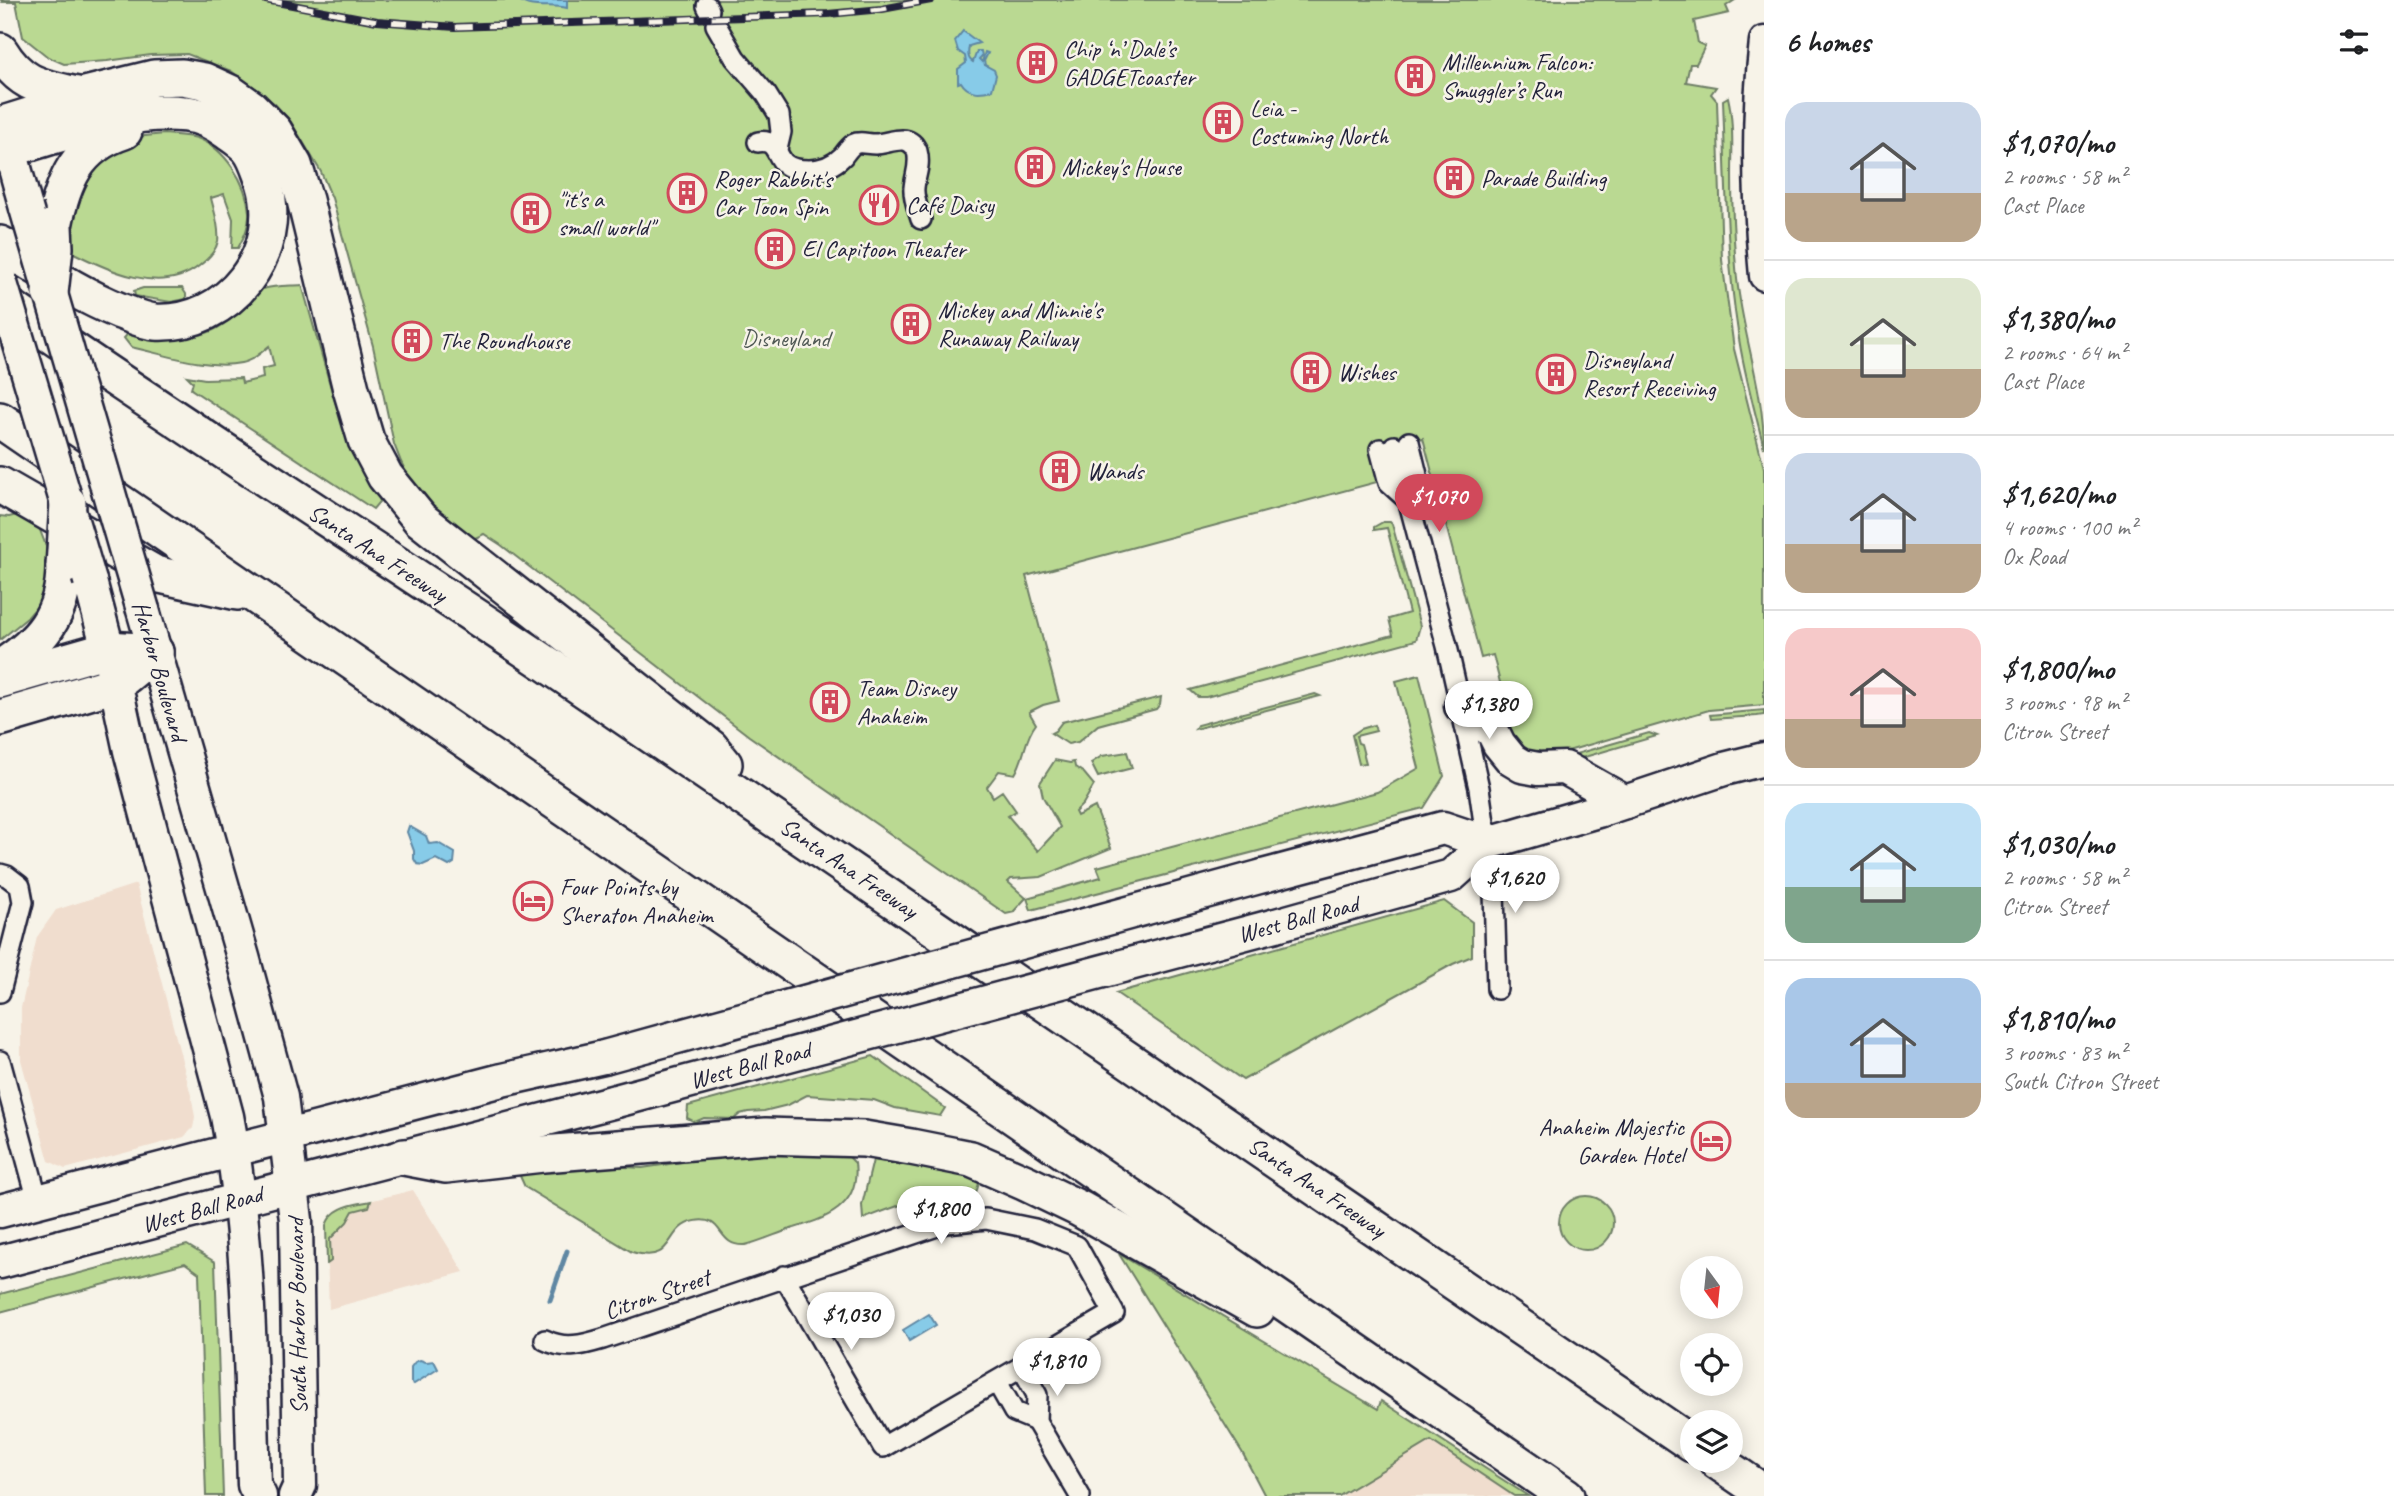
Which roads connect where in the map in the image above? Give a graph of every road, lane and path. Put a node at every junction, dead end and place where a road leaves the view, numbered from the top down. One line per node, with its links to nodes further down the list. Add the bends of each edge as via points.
1 (711, 14): 8 (street, via 735,58 779,115)
2 (1764, 41): 12 (main road, via 1758,190)
3 (0, 51): 4 (highway, via 24,79)
4 (81, 96): 6 (highway); 31 (highway, via 154,78 182,77 230,93 274,131 294,165 353,397 366,440 386,476 420,519 711,748)
5 (149, 115): 6 (highway); 9 (highway, via 81,156 58,206); 11 (highway, via 187,114 220,126 250,150 260,171 270,219 266,241 244,283 226,299 183,320 152,322 87,298)
6 (2, 132): 9 (main road)
7 (758, 142): 8 (street, via 771,143)
8 (777, 149): 10 (street, via 785,164 811,170 834,163 860,142 907,140 918,157 914,192)
9 (40, 217): 14 (highway, bridge, via 55,248)
10 (921, 219)
11 (0, 244)
12 (1764, 276)
13 (0, 280): 19 (main road, bridge)
14 (50, 293): 23 (main road, Harbor Boulevard, bridge)
15 (0, 300): 31 (highway, Santa Ana Freeway)
16 (0, 420): 21 (highway)
17 (0, 485): 21 (highway, via 155,574)
18 (1410, 501): 18 (street, via 1389,483 1394,446 1417,475); 27 (street)
19 (68, 503): 20 (highway, bridge)
20 (77, 573): 22 (main road, Harbor Boulevard); 24 (highway, via 64,587 44,631)
21 (254, 595): 50 (highway)
22 (108, 649): 23 (highway); 25 (highway); 26 (main road, Harbor Boulevard)
23 (155, 652): 26 (highway); 37 (main road, Harbor Boulevard, via 243,957)
24 (0, 668)
25 (0, 680)
26 (116, 684): 28 (highway); 38 (main road, Harbor Boulevard)
27 (1461, 706): 30 (main road, via 1493,732 1512,760 1522,766 1565,768); 32 (street)
28 (0, 718)
29 (1764, 759): 30 (main road, West Ball Road)
30 (1625, 802): 32 (main road, West Ball Road)
31 (757, 806): 51 (highway, Santa Ana Freeway)
32 (1488, 843): 34 (street); 37 (main road, West Ball Road, bridge, via 1443,828 604,1057); 39 (main road, West Ball Road, bridge, via 1451,876)
33 (0, 874): 35 (street, via 20,886 23,902)
34 (1497, 989)
35 (0, 992)
36 (1, 1073): 42 (street)
37 (287, 1135): 38 (main road, West Ball Road); 40 (main road, South Harbor Boulevard)
38 (233, 1150): 41 (main road, Harbor Boulevard); 42 (main road, West Ball Road)
39 (404, 1157): 40 (main road, West Ball Road); 50 (highway, via 446,1166 766,1136 864,1139 971,1159 1080,1209)
40 (293, 1185): 41 (main road, West Ball Road); 57 (main road, South Harbor Boulevard, via 300,1485)
41 (240, 1199): 44 (main road, West Ball Road); 56 (main road, South Harbor Boulevard, via 254,1485)
42 (38, 1201): 43 (main road, West Ball Road)
43 (0, 1211)
44 (0, 1262)
45 (784, 1276): 46 (street, Citron Street, via 579,1346); 47 (street, Citron Street, via 946,1223 986,1219 1035,1228 1077,1247 1114,1313); 48 (street, Citron Street, via 883,1447)
46 (545, 1340)
47 (1022, 1368): 48 (street, Citron Street); 49 (street, via 1037,1395)
48 (996, 1382): 49 (street, via 1014,1412)
49 (1036, 1421): 58 (street)
50 (1461, 1424): 59 (highway)
51 (1680, 1436)
52 (1743, 1458): 53 (highway)
53 (1764, 1459)
54 (1735, 1473): 55 (highway)
55 (1764, 1493)
56 (260, 1496)
57 (295, 1496)
58 (1080, 1496)
59 (1566, 1496)

